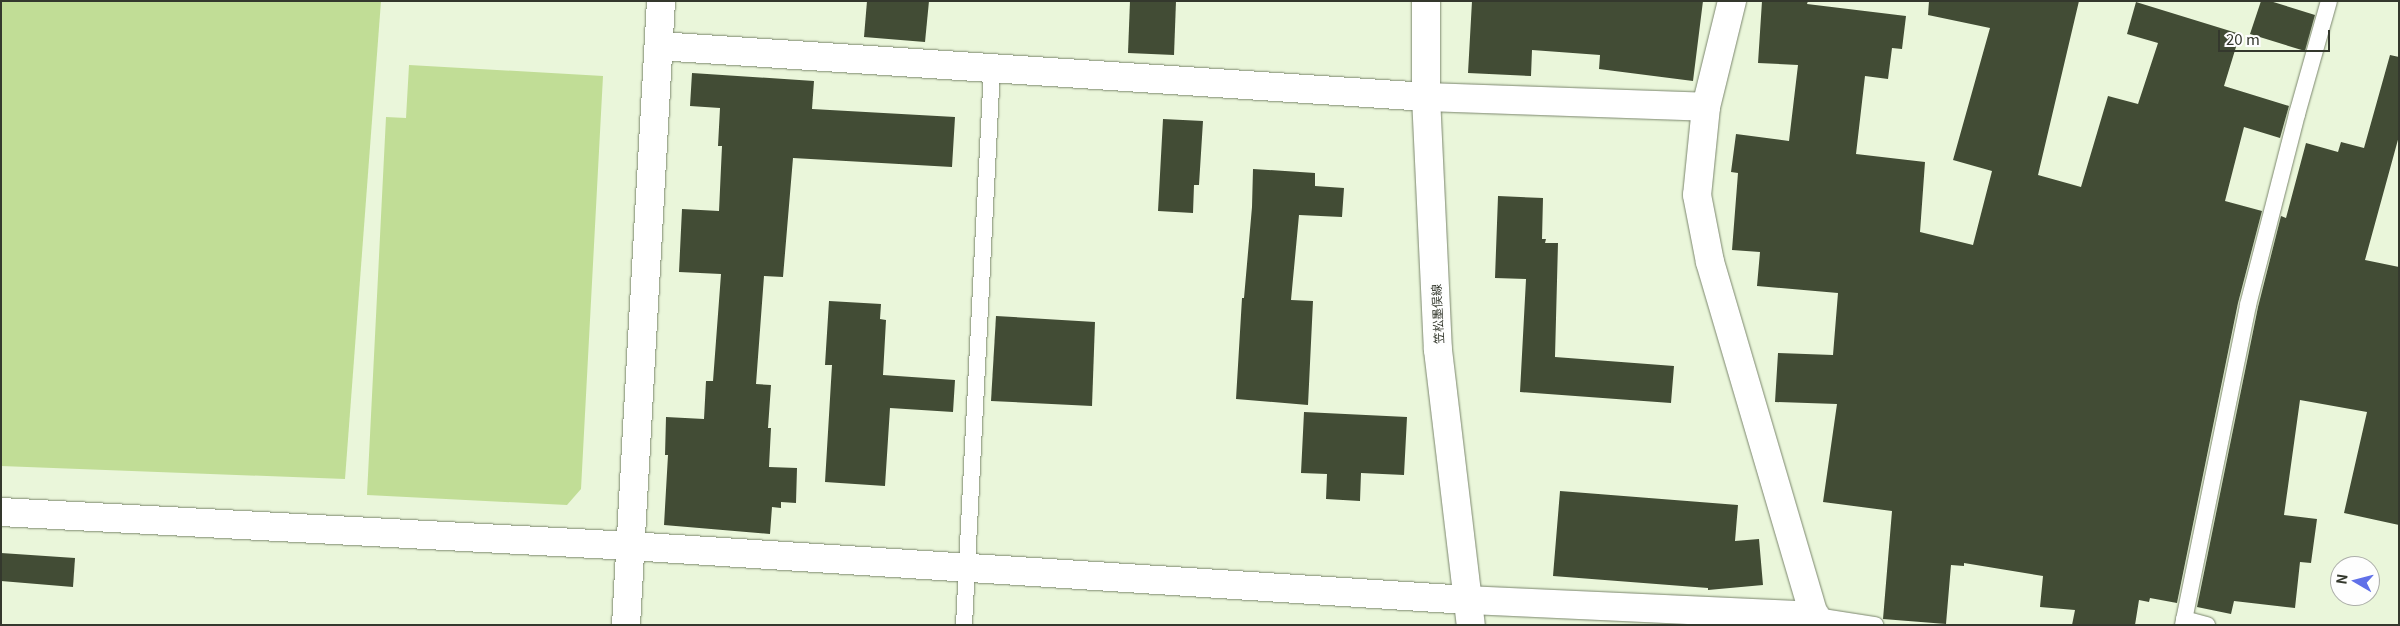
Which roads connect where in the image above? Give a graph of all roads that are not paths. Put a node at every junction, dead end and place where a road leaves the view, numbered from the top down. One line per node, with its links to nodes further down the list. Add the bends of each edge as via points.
1 (661, 1): 5 (street)
2 (1426, 1): 7 (street, 笠松墨俣線)
3 (1732, 1): 8 (street)
4 (2330, 1): 14 (lane, via 2248,305)
5 (659, 46): 6 (street); 10 (street)
6 (992, 68): 7 (street); 11 (lane)
7 (1426, 97): 8 (street); 12 (street, 笠松墨俣線, via 1438,350)
8 (1706, 107): 13 (street, via 1697,195 1710,262)
9 (1, 512): 10 (street)
10 (630, 546): 11 (street); 15 (street)
11 (967, 568): 12 (street); 16 (lane)
12 (1469, 613): 13 (street)
13 (1817, 620): 17 (lane)
14 (2184, 622): 18 (lane)
15 (626, 625)
16 (964, 625)
17 (1875, 625)
18 (2208, 625)

